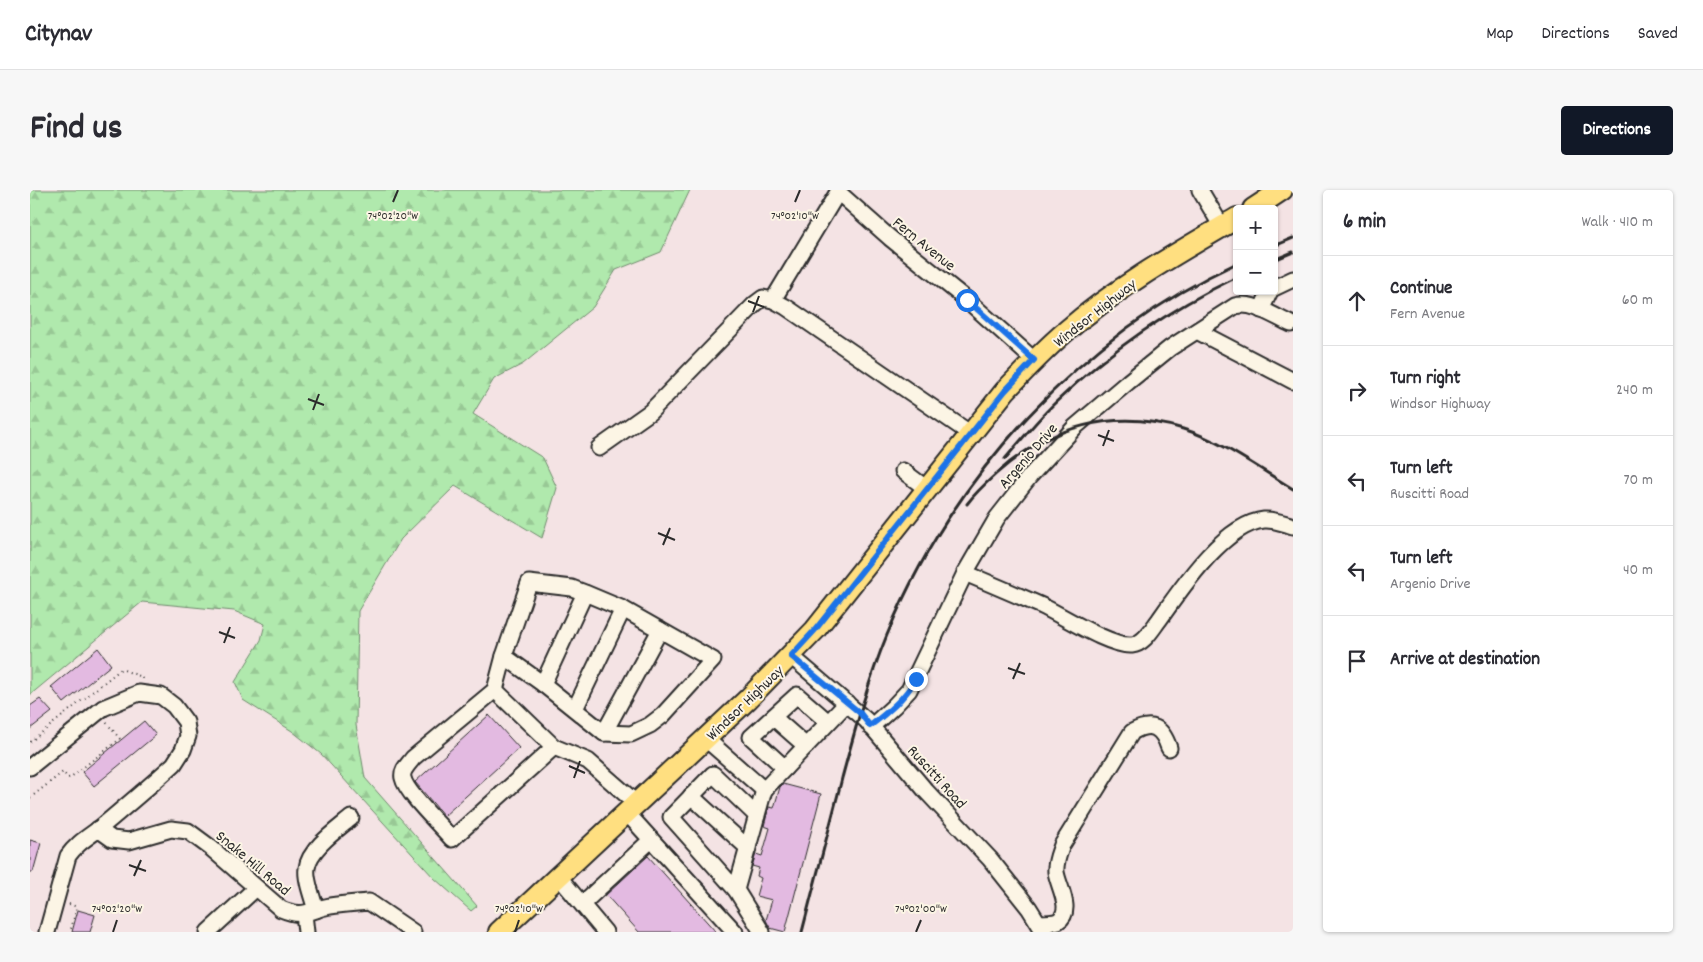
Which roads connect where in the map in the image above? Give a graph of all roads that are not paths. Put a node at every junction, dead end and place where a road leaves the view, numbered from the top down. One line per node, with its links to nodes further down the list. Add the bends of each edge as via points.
1 (1200, 190): 4 (street)
2 (1282, 190): 3 (main road)
3 (1259, 205)
4 (1229, 223): 12 (main road, Windsor Highway, via 1164,260 1065,332)
5 (1293, 279): 6 (street)
6 (1278, 286)
7 (1268, 295): 9 (street)
8 (773, 300): 12 (street, Fern Avenue, via 838,192); 14 (street); 15 (street, via 763,298 755,304 650,412)
9 (1261, 310): 10 (street, Argenio Drive); 11 (street, Argenio Drive, via 1241,304)
10 (1291, 324)
11 (1197, 331): 13 (street); 19 (street, Argenio Drive, via 1170,348 1075,427 997,518)
12 (1034, 360): 14 (main road, Windsor Highway)
13 (1293, 381)
14 (971, 434): 17 (main road, Windsor Highway)
15 (599, 448)
16 (903, 471): 17 (street)
17 (927, 489): 24 (main road, Windsor Highway)
18 (1293, 526): 19 (street, via 1272,519 1262,520 1229,536 1190,577 1146,637 1130,645 1116,643)
19 (966, 573): 31 (street, Argenio Drive, via 909,690)
20 (585, 593): 21 (street); 23 (street, via 572,588 529,583); 25 (street)
21 (622, 609): 22 (street); 28 (street)
22 (660, 630): 32 (street); 32 (street, via 713,660 650,725 631,734)
23 (504, 656): 25 (street); 26 (street)
24 (791, 656): 27 (street, Ruscitti Road); 33 (main road, Windsor Highway)
25 (543, 684): 28 (street)
26 (495, 690): 35 (street); 35 (street, via 413,758 404,770 408,789 452,839)
27 (847, 702): 30 (street); 31 (street, Ruscitti Road)
28 (575, 709): 32 (street)
29 (773, 717): 30 (street, via 797,695); 34 (street); 38 (street, via 751,737)
30 (828, 722): 34 (street)
31 (870, 726): 52 (street, Ruscitti Road, via 990,859)
32 (604, 733)
33 (706, 739): 39 (street); 41 (main road, Windsor Highway)
34 (806, 746): 38 (street)
35 (554, 747): 41 (street, via 588,762)
36 (1170, 748): 52 (street, via 1158,729 1148,725 1132,732 1062,845 1056,872 1065,907 1063,916)
37 (30, 767): 44 (street, via 103,708 139,693 161,696 174,706 186,722 188,736 183,750 174,764)
38 (785, 768): 39 (street)
39 (764, 790): 42 (street)
40 (691, 796): 42 (street, via 712,774); 46 (street); 49 (street, via 671,817)
41 (632, 809): 45 (street); 47 (main road, Windsor Highway)
42 (757, 816): 46 (street)
43 (351, 818): 51 (street, via 320,845 309,860 306,868)
44 (98, 829): 48 (street, Snake Hill Road, via 112,839 129,840 171,830 188,831); 53 (street, via 82,839 68,856)
45 (651, 840): 50 (street); 59 (street)
46 (748, 848): 49 (street)
47 (559, 877): 50 (street); 57 (main road, Windsor Highway)
48 (256, 888): 51 (street, Snake Hill Road, via 290,913); 54 (street)
49 (736, 890): 60 (street)
50 (582, 904): 58 (street)
51 (310, 912): 55 (street); 56 (street, Snake Hill Road, via 328,906 370,902)
52 (1042, 928)
53 (47, 932)
54 (208, 932)
55 (306, 932)
56 (413, 932)
57 (499, 932)
58 (605, 932)
59 (735, 932)
60 (762, 932)

